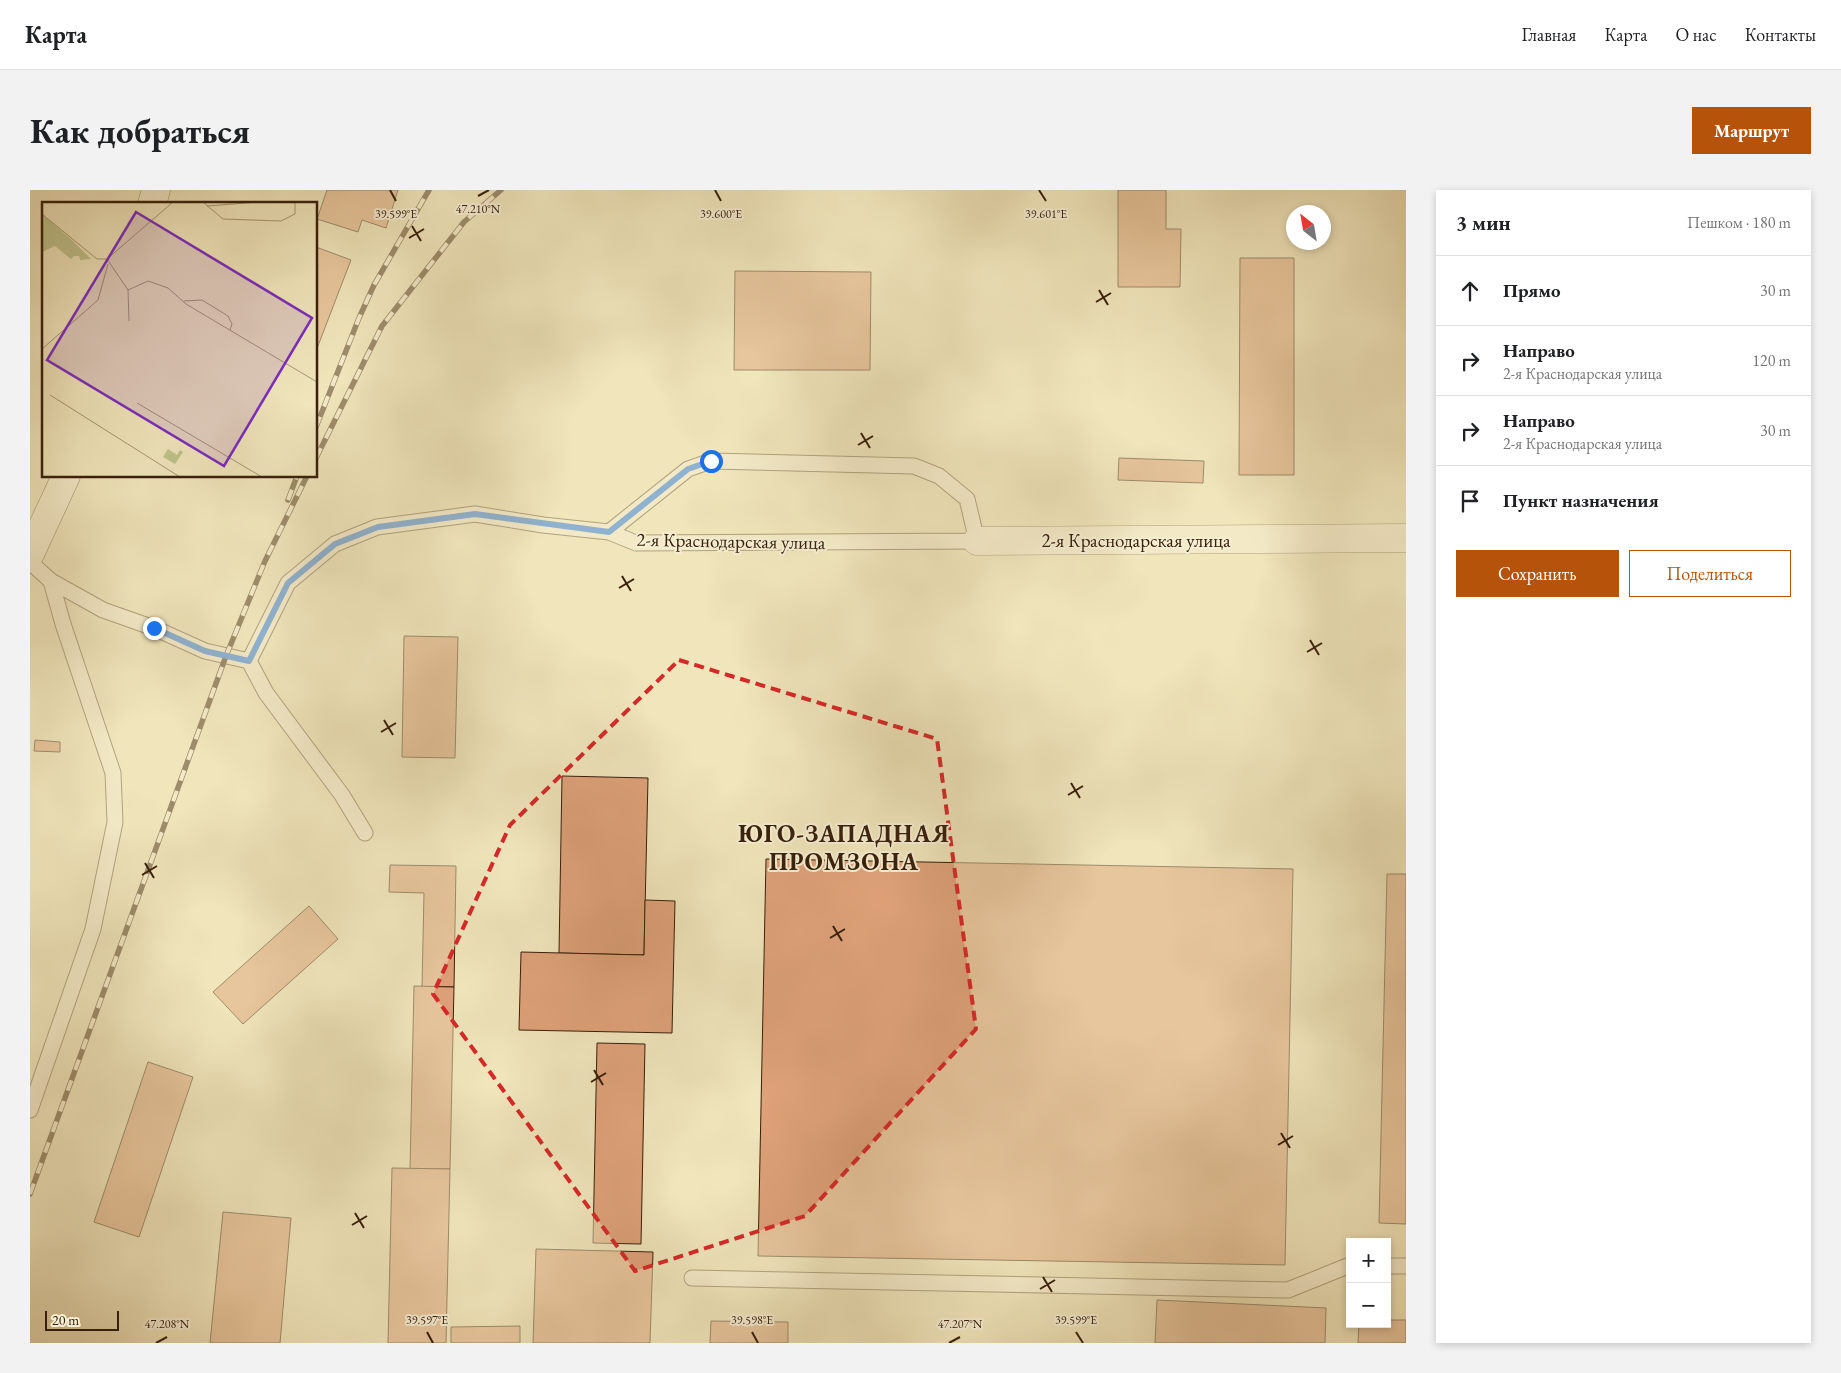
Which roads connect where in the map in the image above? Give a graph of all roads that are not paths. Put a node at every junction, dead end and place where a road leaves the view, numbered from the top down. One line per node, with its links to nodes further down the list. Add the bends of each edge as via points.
1 (65, 478): 5 (street)
2 (609, 532): 4 (lane, 2-я Краснодарская улица, via 636,543); 4 (lane, via 688,469 711,461 914,466 939,476 967,499); 8 (lane, 2-я Краснодарская улица, via 475,514 378,527 335,544 288,583)
3 (1406, 538): 4 (street, 2-я Краснодарская улица)
4 (977, 541)
5 (30, 554)
6 (30, 562): 7 (lane)
7 (51, 581): 8 (lane, via 103,610 205,651); 10 (lane, via 113,773 115,822 93,929)
8 (249, 661): 9 (lane, via 266,693 342,795)
9 (364, 833)
10 (30, 1110)
11 (1391, 1266): 12 (lane)
12 (1406, 1266)
13 (1346, 1267): 14 (lane, via 1288,1290)
14 (692, 1278)

